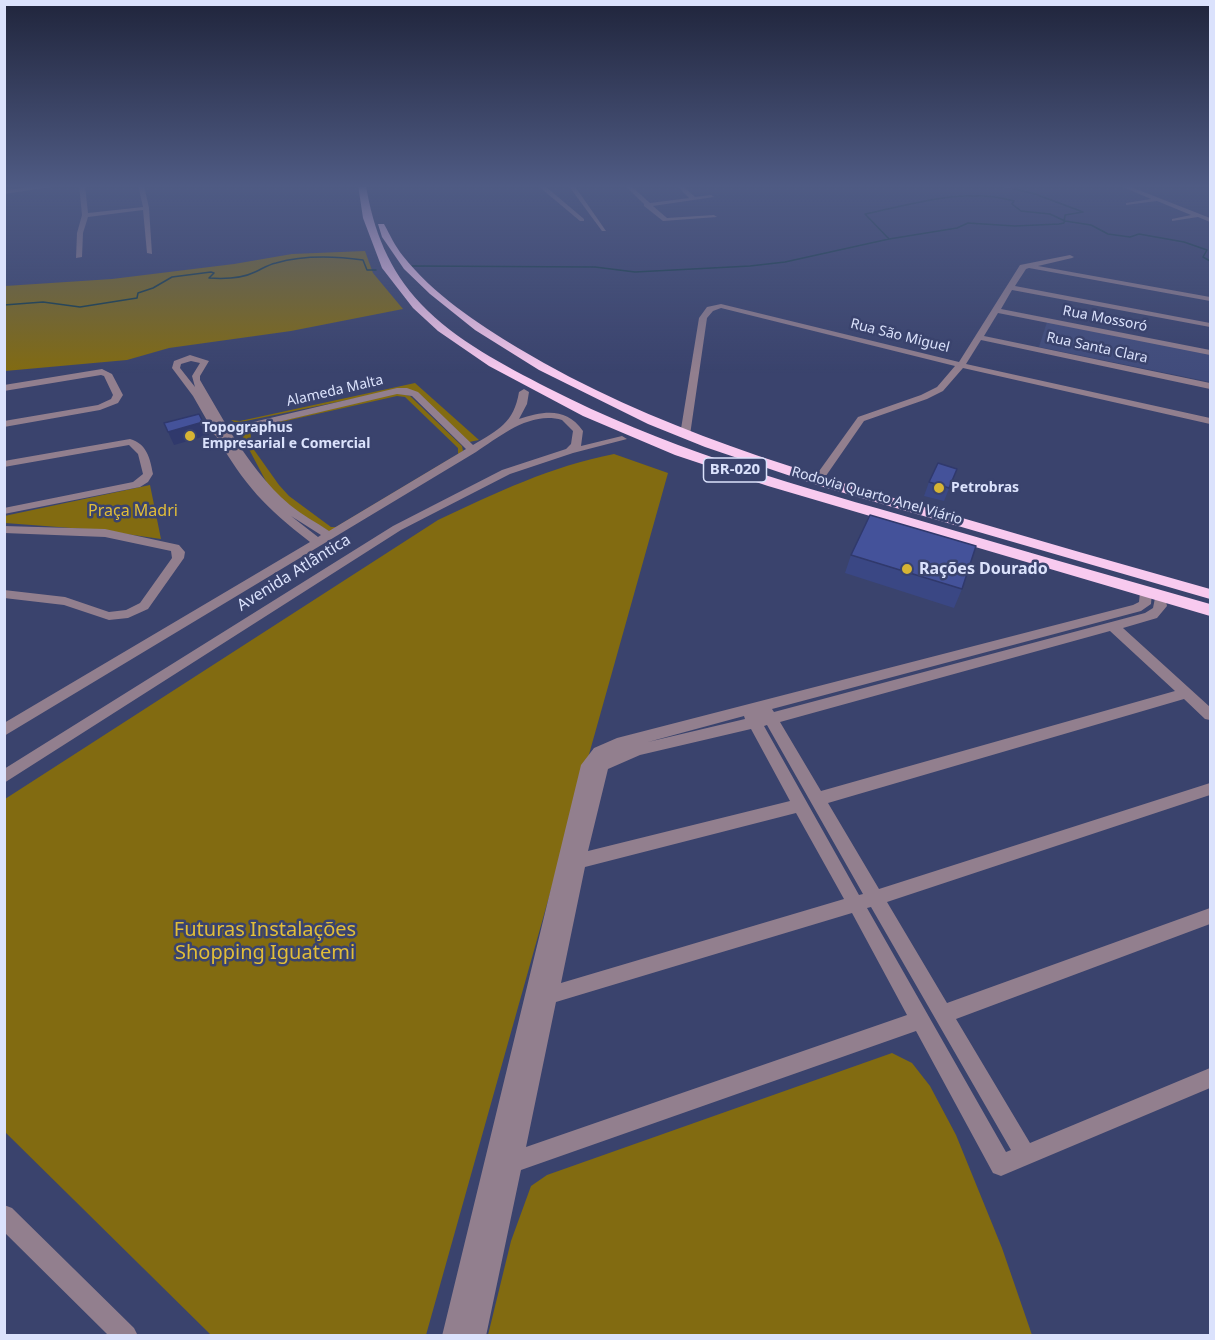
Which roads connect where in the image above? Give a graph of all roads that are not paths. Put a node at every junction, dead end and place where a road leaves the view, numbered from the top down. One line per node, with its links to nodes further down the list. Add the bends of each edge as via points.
1 (79, 248): 6 (street)
2 (150, 248): 5 (street)
3 (379, 248): 17 (highway, Rodovia Quarto Anel Viário / BR-020, via 387,268 417,306 442,329)
4 (393, 248): 16 (highway, Rodovia Quarto Anel Viário / BR-020, via 422,284 489,335)
5 (150, 253)
6 (78, 257)
7 (1070, 257): 8 (street)
8 (1025, 266): 9 (street); 10 (street)
9 (1010, 286): 11 (street); 12 (street)
10 (1210, 299)
11 (995, 310): 13 (street); 14 (street, Rua Mossoró)
12 (1210, 325)
13 (977, 337): 15 (street); 18 (street, Rua Santa Clara)
14 (1210, 353)
15 (961, 365): 20 (street, Rua São Miguel); 24 (street, Rua São Miguel, via 715,307 703,318); 30 (street, via 940,389 861,419)
16 (544, 368): 17 (highway); 24 (highway, Rodovia Quarto Anel Viário / BR-020)
17 (522, 385): 22 (street, Avenida Atlântica, via 523,407); 25 (highway); 28 (highway, Rodovia Quarto Anel Viário / BR-020)
18 (1210, 386)
19 (4, 388): 21 (street, via 102,372 108,374 118,395 115,401 100,407)
20 (1210, 421)
21 (4, 424)
22 (509, 426): 26 (street, Avenida Atlântica); 27 (street, via 543,416 564,417 578,431 576,445)
23 (218, 433): 23 (street, via 196,376 205,361 180,361 176,365); 26 (street, Alameda Malta, via 407,391 415,394); 34 (street, via 286,508)
24 (685, 435): 30 (highway, Rodovia Quarto Anel Viário / BR-020)
25 (622, 439): 27 (street, Avenida Atlântica); 28 (highway)
26 (472, 450): 34 (street, Avenida Atlântica)
27 (570, 451): 45 (street, Avenida Atlântica, via 506,472 397,528)
28 (680, 452): 33 (highway, Rodovia Quarto Anel Viário / BR-020, via 773,483)
29 (4, 464): 31 (street, via 130,442 140,447 148,474 136,485)
30 (817, 481): 33 (highway, Rodovia Quarto Anel Viário / BR-020)
31 (4, 511)
32 (4, 529): 36 (street, via 105,533 175,548 179,555 144,606 128,614 109,616 65,602)
33 (978, 535): 35 (highway, Rodovia Quarto Anel Viário / BR-020)
34 (324, 539): 44 (street, Avenida Atlântica)
35 (1151, 588): 37 (highway, Rodovia Quarto Anel Viário / BR-020); 38 (highway, Rodovia Quarto Anel Viário / BR-020); 39 (street, via 1162,606 1156,613); 40 (street, via 1141,606)
36 (4, 594)
37 (1210, 594)
38 (1210, 610)
39 (1113, 626): 40 (street); 41 (street)
40 (951, 663): 42 (street)
41 (1186, 693): 43 (street); 47 (street)
42 (759, 714): 47 (street); 48 (street); 49 (street, via 635,745 601,765)
43 (1210, 716)
44 (4, 730)
45 (4, 777)
46 (1210, 789): 50 (street)
47 (818, 799): 50 (street)
48 (800, 805): 49 (street); 51 (street)
49 (571, 863): 53 (street)
50 (875, 898): 51 (street); 54 (street)
51 (856, 904): 53 (street); 55 (street)
52 (1210, 916): 54 (street)
53 (540, 998): 58 (street)
54 (943, 1014): 57 (street)
55 (921, 1020): 57 (street, via 1001,1165); 58 (street)
56 (1210, 1078): 57 (street)
57 (1025, 1155)
58 (503, 1166): 61 (street); 62 (street)
59 (4, 1216): 60 (street)
60 (126, 1335)
61 (454, 1335)
62 (474, 1335)

